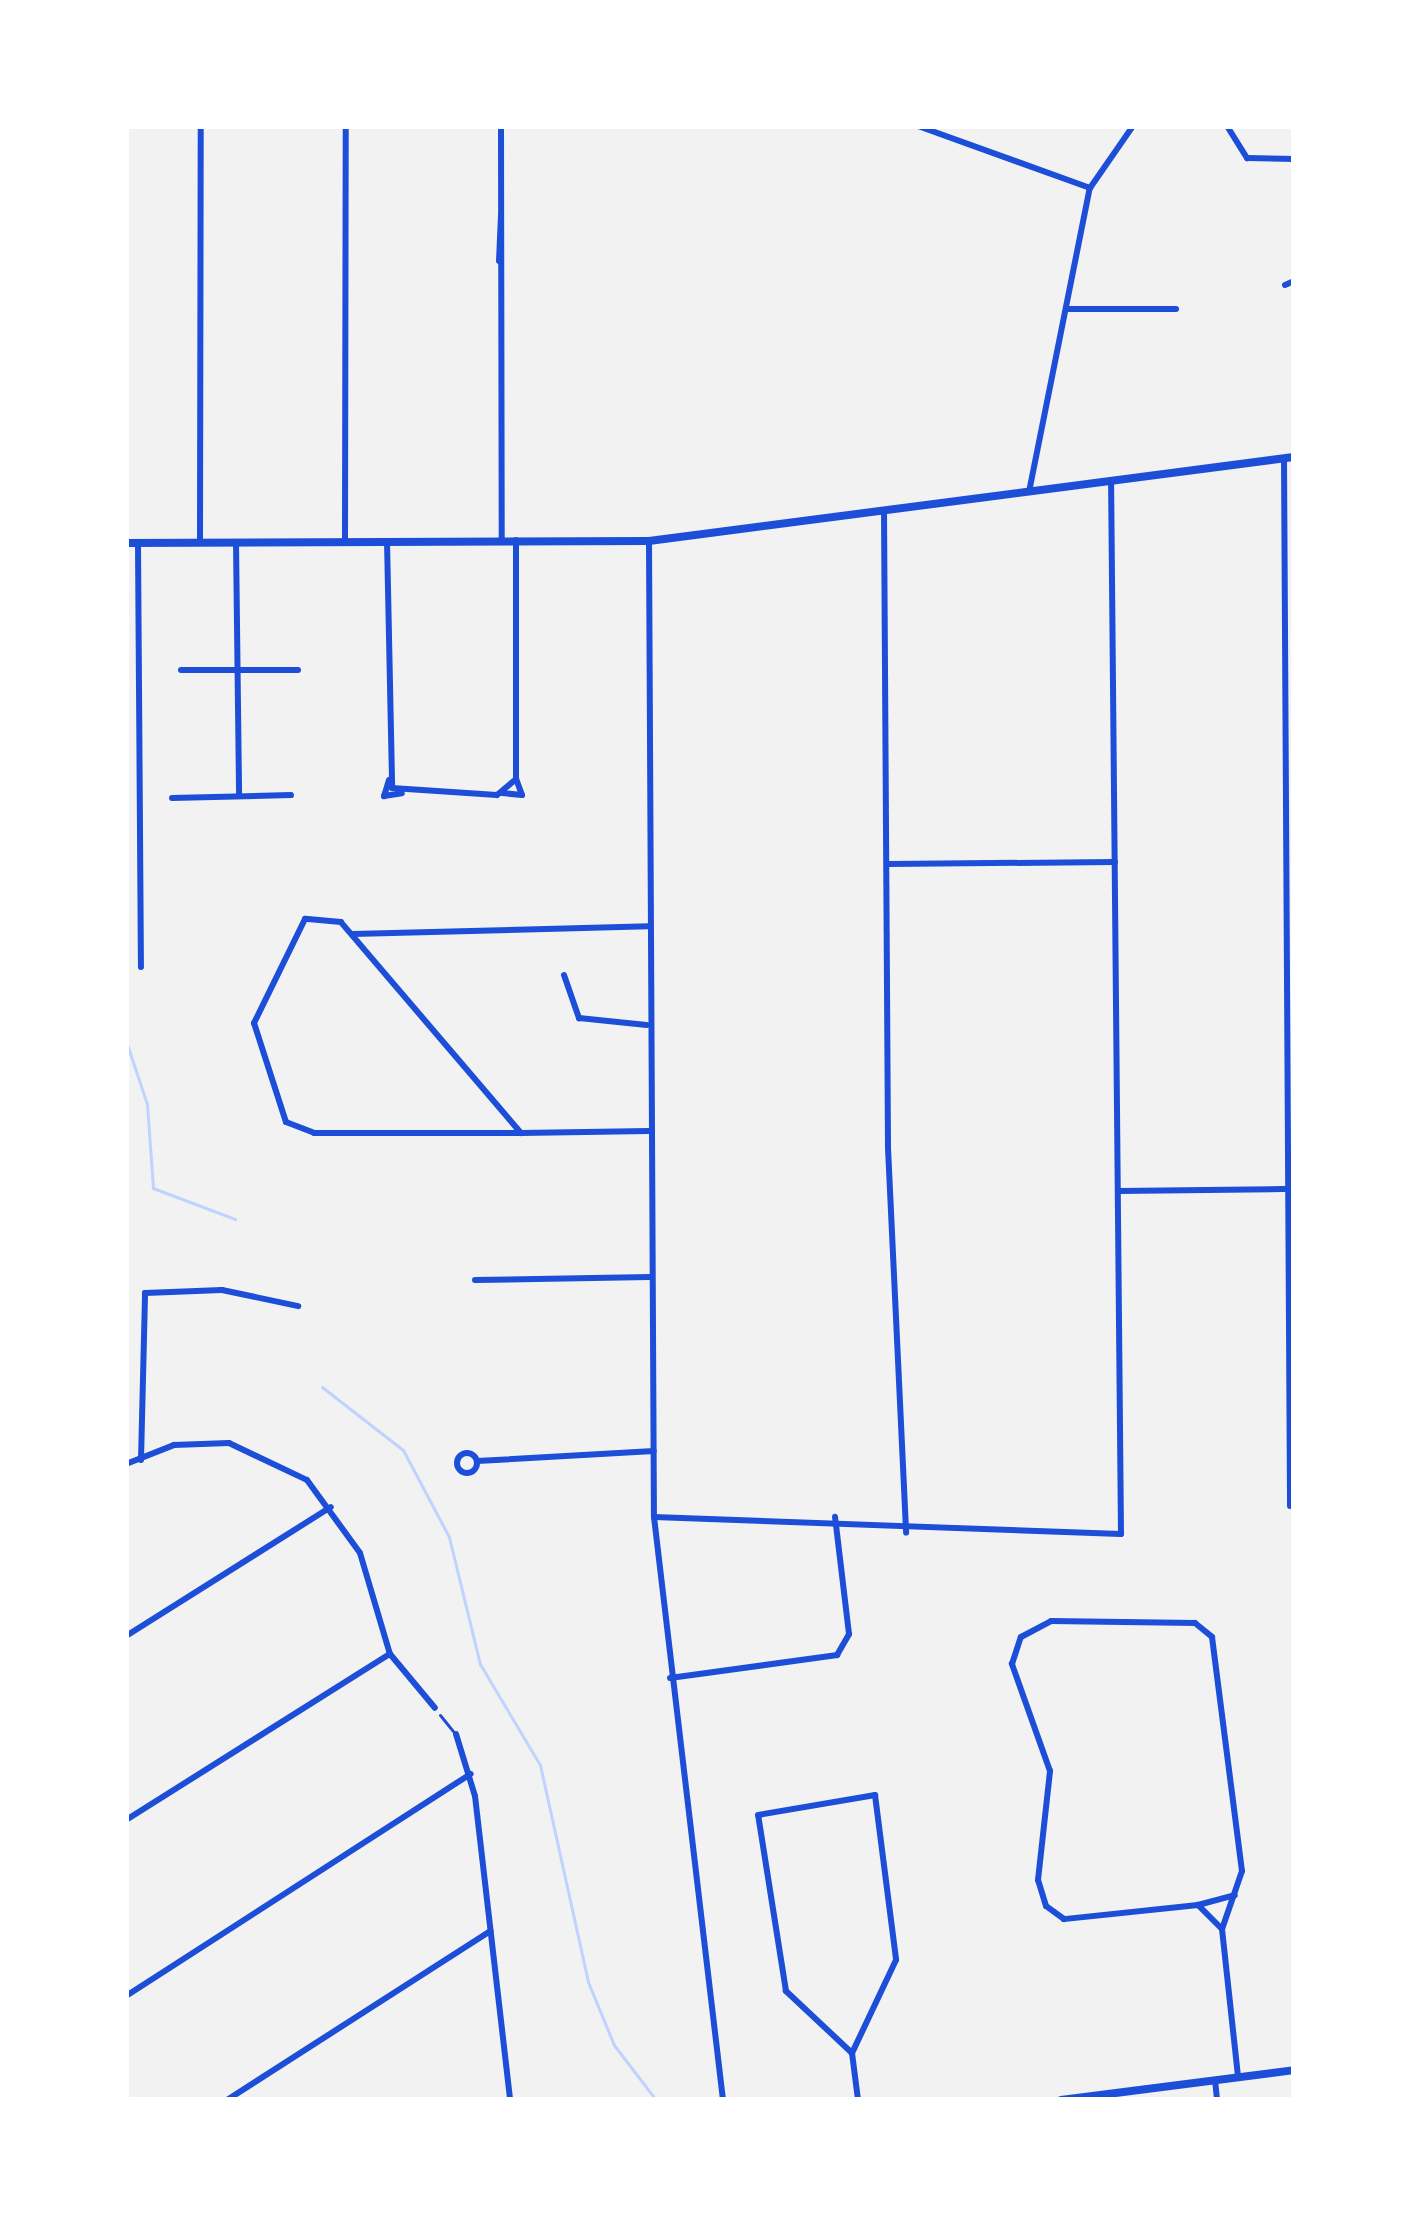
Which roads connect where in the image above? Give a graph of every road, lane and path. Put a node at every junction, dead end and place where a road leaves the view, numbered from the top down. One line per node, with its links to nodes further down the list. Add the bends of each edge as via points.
1 (201, 126): 20 (street)
2 (346, 126): 17 (street)
3 (501, 126): 15 (street)
4 (918, 126): 8 (street)
5 (1132, 126): 8 (street)
6 (1227, 126): 7 (street, via 1247,158)
7 (1294, 159)
8 (1090, 188): 9 (street)
9 (1066, 309): 10 (street); 13 (street)
10 (1176, 310)
11 (1289, 458): 12 (street); 33 (street)
12 (1112, 480): 13 (street); 30 (street)
13 (1029, 492): 14 (street)
14 (884, 507): 19 (street); 31 (street)
15 (502, 539): 16 (street); 18 (street)
16 (516, 540): 18 (street, via 516,780 507,792 402,793 390,784); 19 (street)
17 (345, 541): 18 (street); 21 (street)
18 (387, 541)
19 (650, 541): 34 (street)
20 (200, 542): 21 (street); 23 (street)
21 (236, 542): 26 (street)
22 (126, 543): 23 (street)
23 (138, 544): 36 (street)
24 (181, 670): 26 (street)
25 (298, 670): 26 (street)
26 (236, 671): 28 (street)
27 (291, 795): 28 (street)
28 (239, 796): 29 (street)
29 (172, 798)
30 (1115, 862): 31 (street); 41 (street)
31 (888, 864): 56 (street)
32 (1294, 911): 33 (street)
33 (1284, 916): 42 (street)
34 (649, 926): 35 (street); 38 (street)
35 (352, 934): 40 (street); 40 (street, via 323,914 305,920 257,1001 269,1093 300,1130)
36 (141, 967)
37 (564, 975): 38 (street, via 579,1018)
38 (647, 1025): 39 (street)
39 (649, 1130): 40 (street); 43 (street)
40 (521, 1132)
41 (1119, 1191): 42 (street); 56 (street, via 1120,1534)
42 (1290, 1191): 46 (street)
43 (650, 1276): 44 (street); 47 (street)
44 (476, 1280)
45 (298, 1306): 48 (street, via 222,1290 155,1287 142,1298)
46 (1290, 1306): 50 (street)
47 (654, 1451): 49 (street); 54 (street)
48 (141, 1460): 51 (street); 53 (street, via 174,1445 243,1447 307,1480)
49 (477, 1461)
50 (1291, 1462): 52 (street)
51 (126, 1464)
52 (1290, 1506)
53 (331, 1507): 57 (street); 58 (street, via 376,1592)
54 (654, 1517): 55 (street); 59 (street)
55 (835, 1517): 56 (street); 59 (street, via 849,1634 837,1655)
56 (906, 1532)
57 (126, 1636)
58 (389, 1654): 60 (street); 63 (street)
59 (670, 1678): 76 (street)
60 (435, 1708): 61 (path)
61 (456, 1735): 62 (street)
62 (471, 1774): 67 (street); 68 (street)
63 (126, 1820)
64 (1235, 1895): 65 (street); 65 (street, via 1242,1871 1212,1637 1173,1622 1034,1628 1015,1650 1012,1676 1049,1771 1038,1880 1046,1906 1064,1918); 66 (street)
65 (1198, 1905): 66 (street)
66 (1222, 1929): 71 (street)
67 (490, 1931): 74 (street); 75 (street)
68 (126, 1996)
69 (852, 2053): 69 (street, via 896,1960 877,1799 764,1807 786,1991); 77 (street)
70 (1294, 2070): 71 (street)
71 (1238, 2077): 72 (street)
72 (1215, 2080): 73 (street); 79 (street)
73 (1127, 2096): 78 (street)
74 (227, 2100)
75 (510, 2100)
76 (723, 2100)
77 (858, 2100)
78 (1061, 2100)
79 (1217, 2100)

